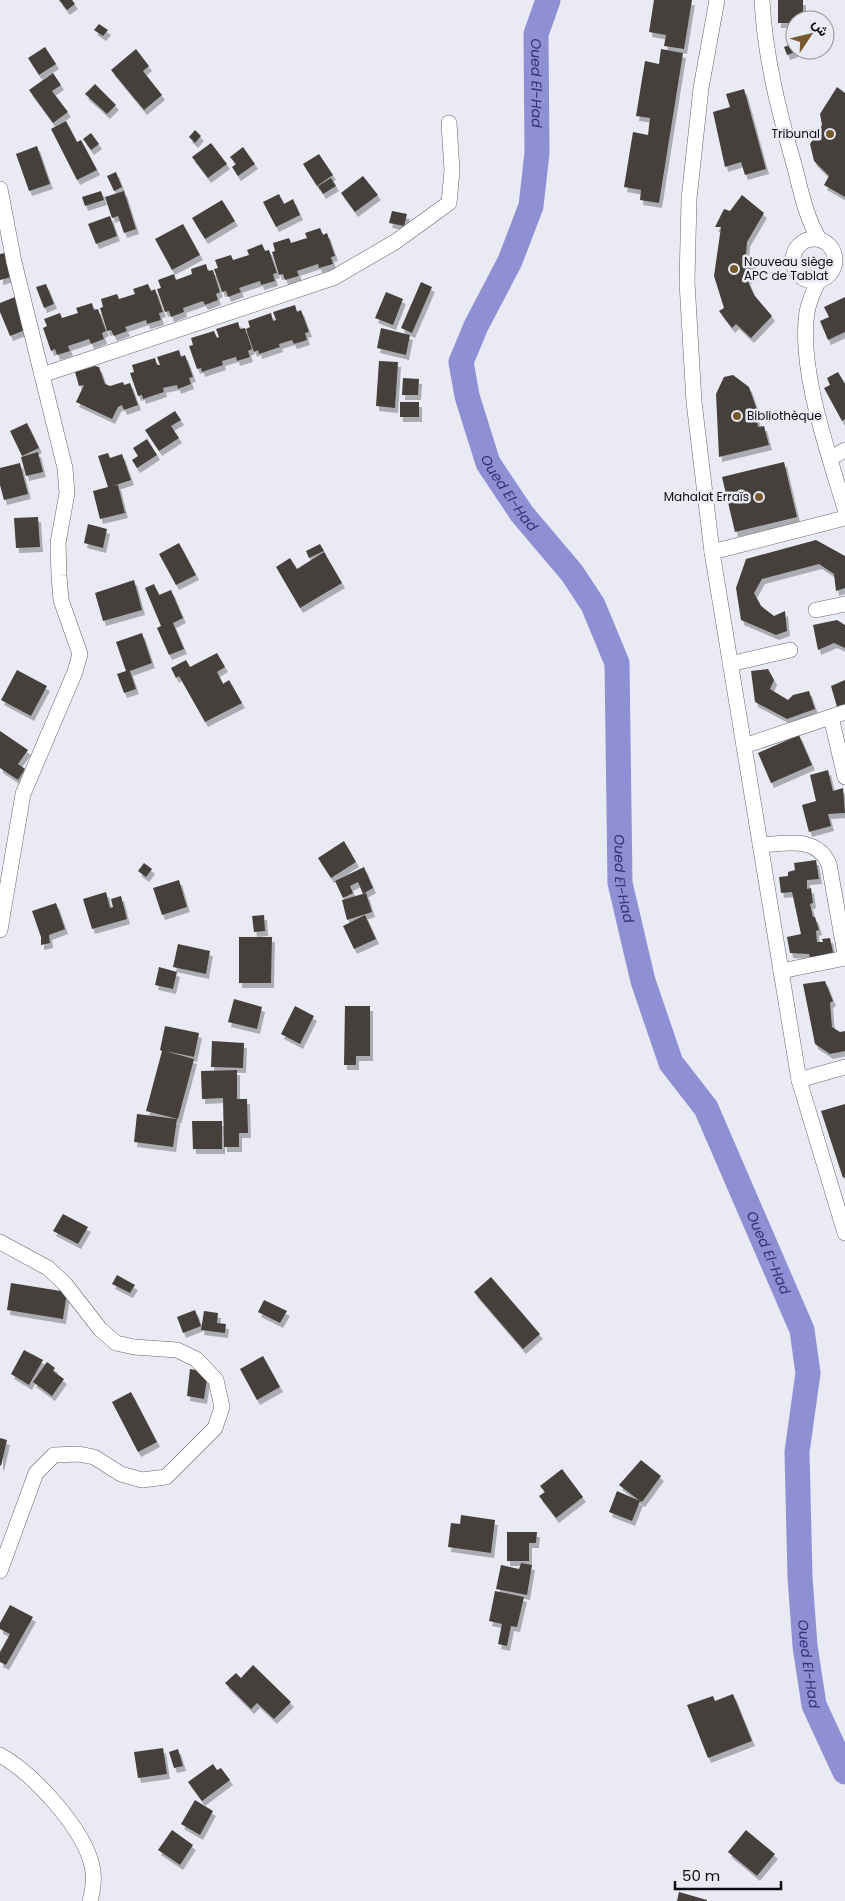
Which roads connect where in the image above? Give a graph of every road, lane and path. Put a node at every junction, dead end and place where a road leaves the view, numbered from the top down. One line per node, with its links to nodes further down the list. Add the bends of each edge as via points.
1 (717, 0): 16 (street, via 701,88 689,199 687,282 694,402)
2 (762, 0): 5 (street, via 774,87)
3 (449, 123): 11 (street, via 452,171 449,203 379,252 333,278)
4 (0, 190): 11 (street)
5 (808, 215): 6 (street); 7 (street)
6 (819, 240): 7 (street); 9 (street, via 831,247 835,260 830,273)
7 (804, 241): 8 (street, via 793,257 793,264)
8 (800, 275): 9 (street, via 812,281); 10 (street)
9 (819, 280): 10 (street)
10 (807, 311): 13 (street, via 808,364)
11 (42, 375): 25 (street, via 65,468 67,493 58,543 61,600 80,654 23,794)
12 (845, 450): 13 (street)
13 (830, 458): 14 (street)
14 (845, 509)
15 (845, 518): 16 (street)
16 (712, 552): 20 (street)
17 (845, 604): 18 (street)
18 (816, 610)
19 (790, 650): 20 (street)
20 (730, 664): 22 (street)
21 (838, 715): 22 (street); 23 (street)
22 (744, 746): 24 (street)
23 (845, 778)
24 (760, 845): 26 (street, via 807,844 826,856); 28 (street)
25 (0, 930)
26 (845, 954)
27 (845, 958): 28 (street)
28 (781, 971): 30 (street)
29 (845, 1067): 30 (street)
30 (799, 1080): 31 (street)
31 (845, 1232)
32 (0, 1242): 33 (street, via 48,1268 65,1284 100,1330 116,1343 177,1350 196,1359 216,1380 222,1407 215,1428 166,1477 142,1480 121,1474 94,1457 54,1455 36,1473)
33 (0, 1571)
34 (0, 1755): 35 (street, via 19,1765 82,1838 92,1867)
35 (90, 1901)

